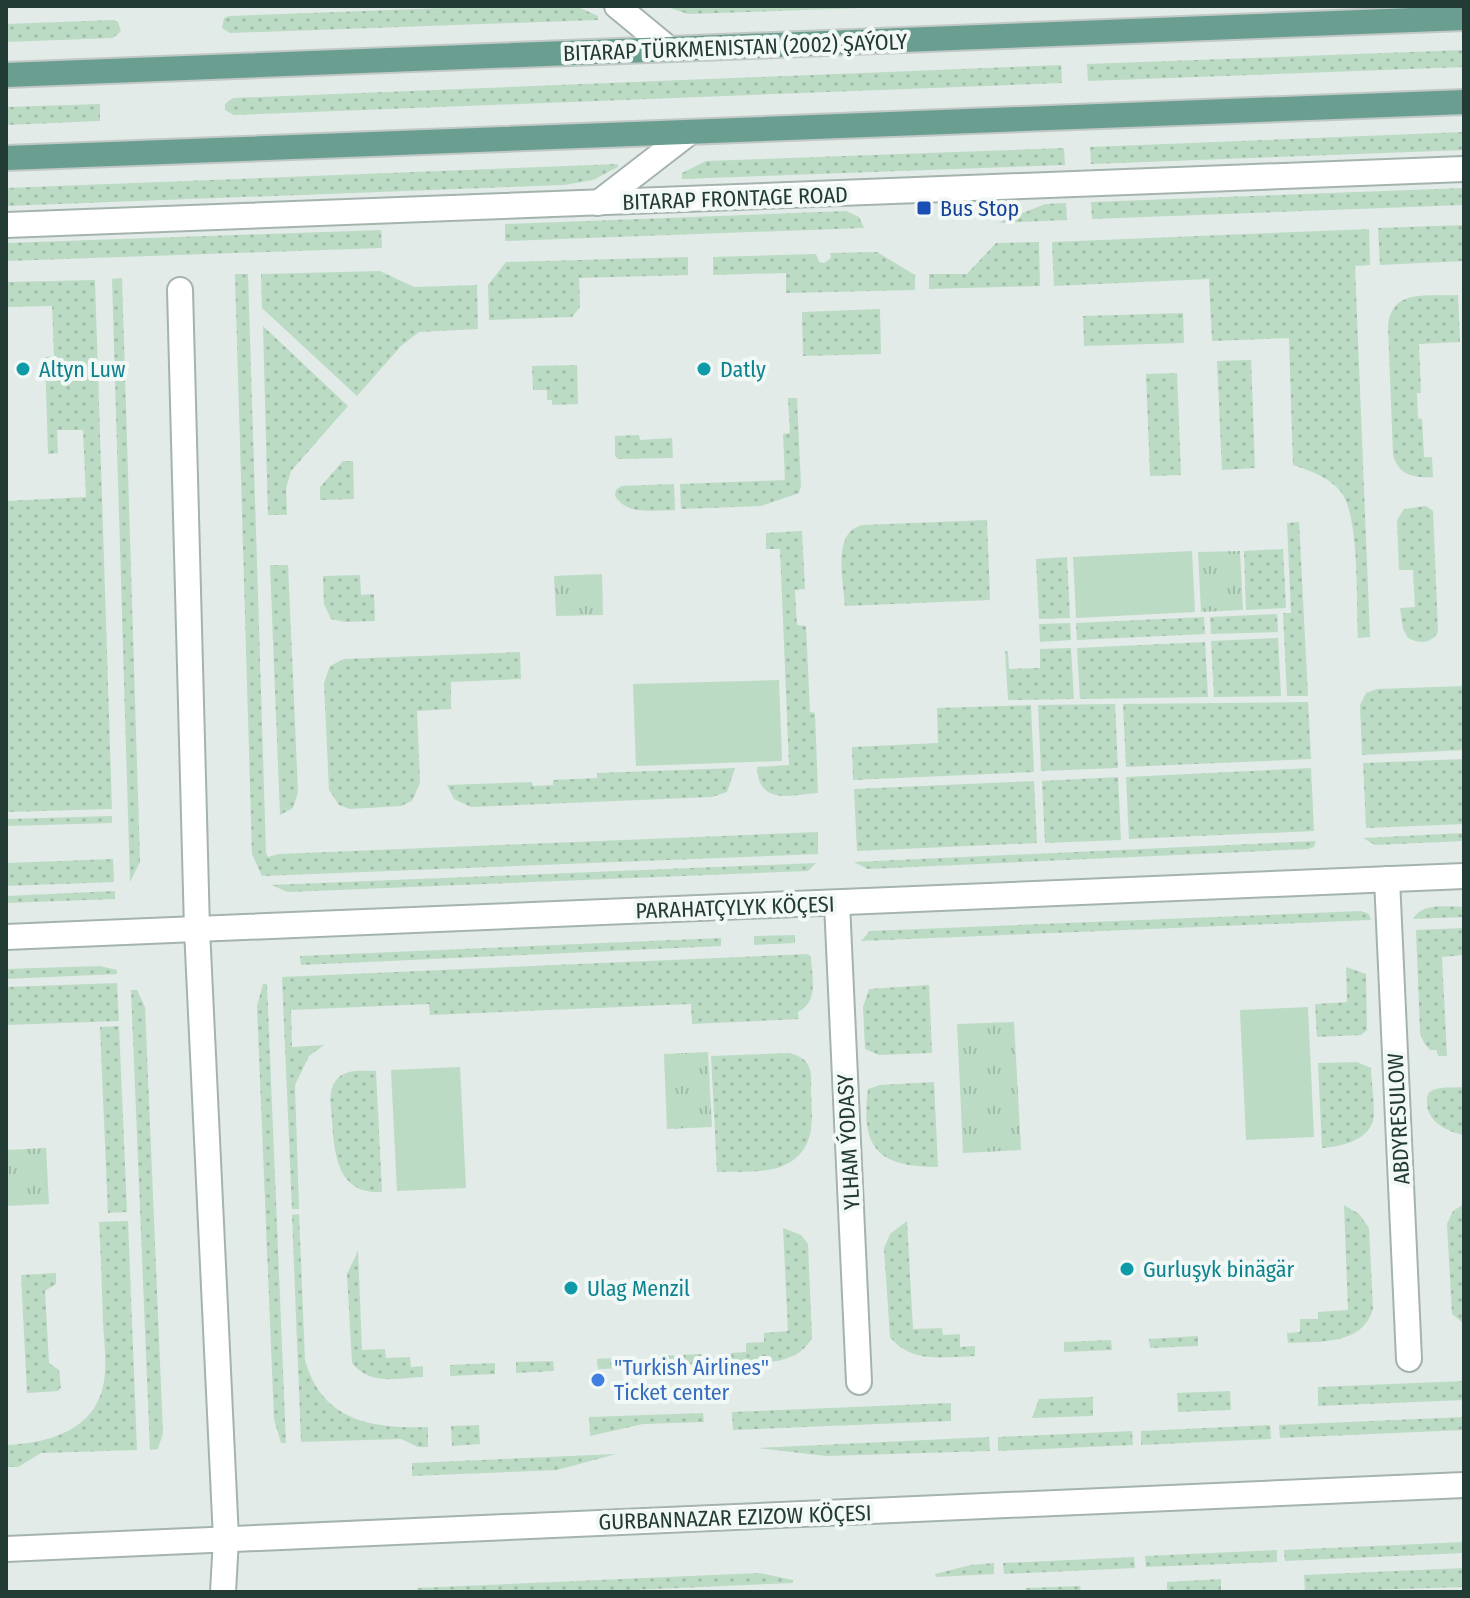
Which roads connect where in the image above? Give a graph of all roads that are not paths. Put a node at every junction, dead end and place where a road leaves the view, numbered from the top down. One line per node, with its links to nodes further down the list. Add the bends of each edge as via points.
1 (617, 6): 3 (street)
2 (1464, 18): 3 (main road, BITARAP TÜRKMENISTAN (2002) ŞAÝOLY)
3 (669, 49): 4 (main road, BITARAP TÜRKMENISTAN (2002) ŞAÝOLY)
4 (6, 75)
5 (1464, 102): 6 (main road)
6 (690, 132): 7 (main road); 9 (street)
7 (6, 158)
8 (1464, 169): 9 (street, BITARAP FRONTAGE ROAD)
9 (598, 203): 10 (street, BITARAP FRONTAGE ROAD)
10 (6, 225)
11 (180, 290): 15 (street)
12 (1464, 876): 13 (street, PARAHATÇYLYK KÖÇESI)
13 (1387, 879): 14 (street, PARAHATÇYLYK KÖÇESI); 17 (street, ABDYRESULOW)
14 (837, 903): 15 (street, PARAHATÇYLYK KÖÇESI); 18 (street, YLHAM ÝODASY)
15 (197, 929): 16 (street, PARAHATÇYLYK KÖÇESI); 20 (street)
16 (6, 937)
17 (1409, 1359)
18 (859, 1382)
19 (1464, 1485): 20 (street, GURBANNAZAR EZIZOW KÖÇESI)
20 (226, 1539): 21 (street, GURBANNAZAR EZIZOW KÖÇESI); 22 (street)
21 (6, 1549)
22 (223, 1592)

